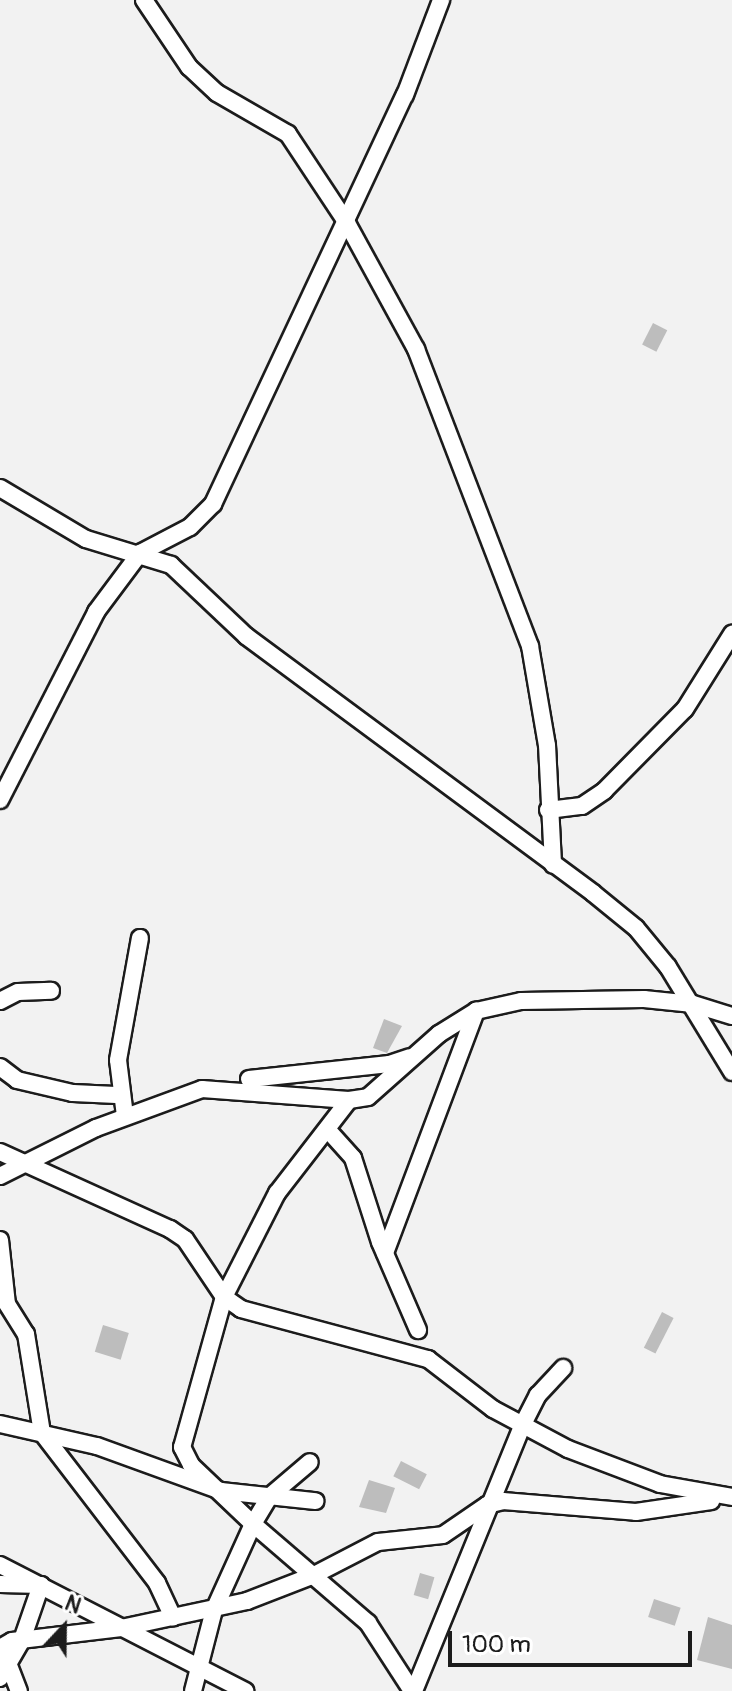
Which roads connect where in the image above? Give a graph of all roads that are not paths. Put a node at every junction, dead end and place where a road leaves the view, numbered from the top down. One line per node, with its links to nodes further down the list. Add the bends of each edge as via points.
1 (144, 0): 3 (street, via 189,67 217,93 288,134)
2 (441, 0): 3 (street)
3 (347, 223): 5 (street, via 213,504 190,527); 8 (street, via 416,349 518,607 541,690)
4 (0, 488): 5 (street, via 64,529)
5 (140, 553): 7 (street, via 80,640); 9 (street, via 171,565 246,636)
6 (732, 634): 8 (street, via 685,709 604,791 582,806)
7 (0, 800)
8 (548, 810): 9 (street)
9 (553, 865): 13 (street, via 636,928)
10 (140, 938): 22 (street, via 118,1060)
11 (51, 991): 12 (street, via 18,992)
12 (0, 1001)
13 (693, 1004): 14 (street, via 644,999 521,1001); 15 (street); 18 (street)
14 (476, 1011): 16 (street); 28 (street)
15 (732, 1016)
16 (416, 1055): 19 (street, via 389,1064); 21 (street, via 368,1097)
17 (0, 1067): 20 (street, via 17,1080 73,1093)
18 (732, 1072)
19 (249, 1079)
20 (116, 1095)
21 (349, 1100): 22 (street, via 202,1089); 23 (street)
22 (125, 1116): 25 (street)
23 (327, 1129): 28 (street, via 353,1158); 29 (street, via 277,1193)
24 (0, 1152): 25 (street)
25 (24, 1163): 26 (street); 29 (street, via 177,1234)
26 (0, 1176)
27 (0, 1240): 34 (street, via 7,1304 26,1334)
28 (385, 1253): 30 (street)
29 (224, 1297): 33 (street, via 261,1315 428,1359); 36 (street, via 182,1447 191,1465)
30 (418, 1330)
31 (563, 1368): 33 (street, via 538,1395)
32 (0, 1424): 34 (street)
33 (522, 1426): 38 (street, via 660,1484); 40 (street)
34 (42, 1433): 36 (street, via 97,1446); 47 (street, via 157,1583)
35 (310, 1462): 37 (street)
36 (221, 1491): 37 (street); 41 (street)
37 (270, 1496): 39 (street); 41 (street)
38 (732, 1498): 40 (street, via 636,1512 503,1501)
39 (315, 1501)
40 (487, 1505): 43 (street, via 443,1535 378,1542); 56 (street)
41 (253, 1524): 43 (street); 46 (street)
42 (0, 1565): 45 (street)
43 (314, 1575): 46 (street); 56 (street, via 368,1623)
44 (0, 1584): 45 (street)
45 (41, 1585): 48 (street); 49 (street)
46 (214, 1610): 47 (street); 51 (street)
47 (173, 1617): 48 (street)
48 (121, 1628): 49 (street); 51 (street)
49 (22, 1640): 50 (street)
50 (2, 1650): 52 (street); 53 (street)
51 (199, 1668): 54 (street); 55 (street)
52 (0, 1678)
53 (19, 1691)
54 (193, 1691)
55 (245, 1691)
56 (413, 1691)

